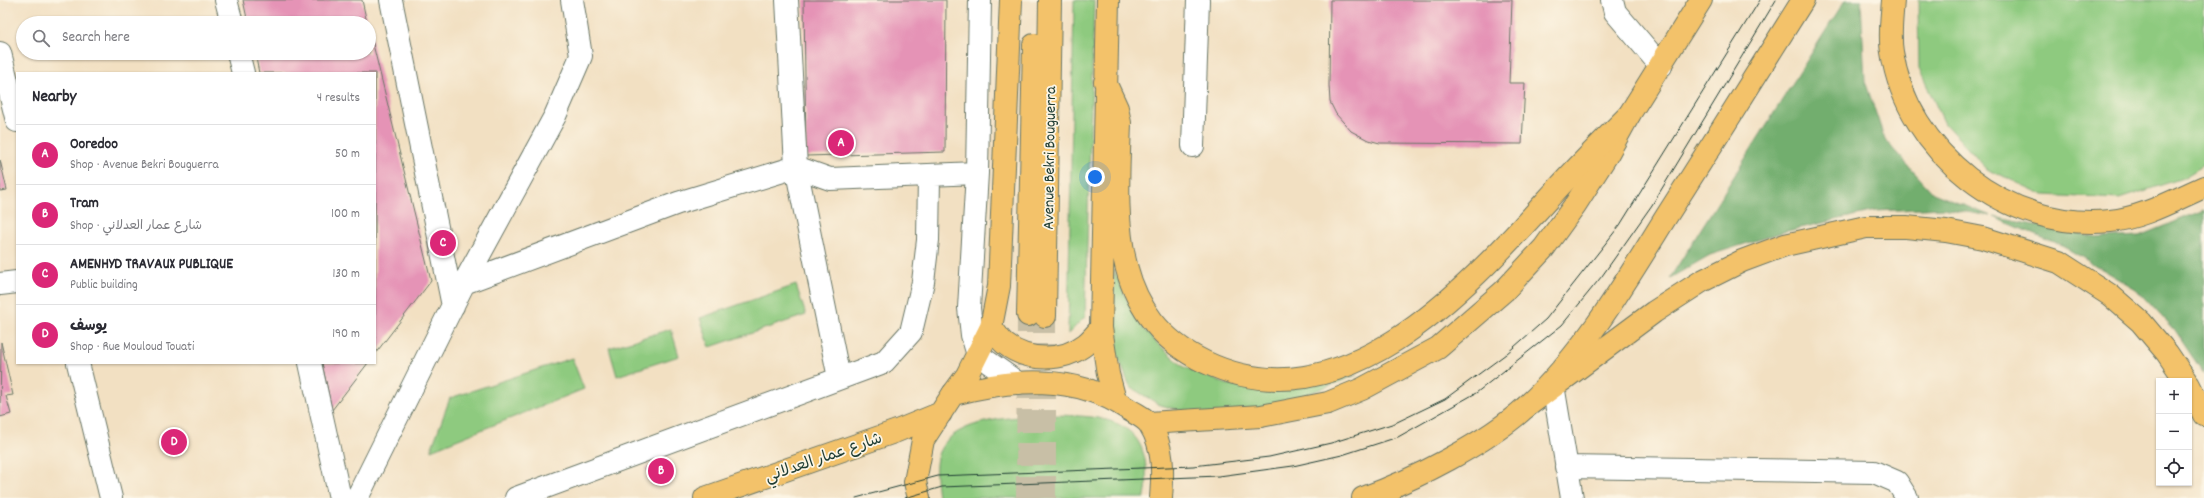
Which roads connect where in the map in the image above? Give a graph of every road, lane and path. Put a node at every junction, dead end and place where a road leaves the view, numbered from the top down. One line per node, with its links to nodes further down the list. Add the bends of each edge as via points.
1 (226, 0): 15 (street)
2 (391, 0): 31 (street)
3 (572, 0): 29 (street, via 581,56 555,116)
4 (787, 0): 24 (street)
5 (980, 0): 25 (street)
6 (1011, 0): 32 (main road, via 1004,129 1002,247 999,286)
7 (1035, 0): 8 (main road, Avenue Bekri Bouguerra, via 1037,315)
8 (1050, 0)
9 (1108, 0): 20 (main road)
10 (1198, 0): 23 (street)
11 (1612, 0): 18 (street, via 1615,12)
12 (1701, 0): 18 (main road)
13 (1804, 0): 44 (main road, via 1615,298 1572,358)
14 (1893, 0): 27 (main road, via 1892,51 1902,90 1917,122 1934,146 1983,189 2013,205 2048,217 2111,221 2146,213)
15 (230, 16)
16 (0, 53): 22 (street)
17 (240, 60): 19 (street)
18 (1661, 66): 21 (main road)
19 (243, 72)
20 (1105, 82): 21 (main road, via 1117,108 1120,123 1120,237 1126,270 1136,293 1159,330 1187,354 1215,367 1248,377 1302,378 1330,373 1370,356 1416,325 1487,265); 33 (main road)
21 (1629, 115): 47 (main road, via 1607,156 1544,248 1504,291 1438,348 1362,389 1328,403 1261,416)
22 (16, 117)
23 (1193, 146)
24 (796, 167): 26 (street, via 830,179); 29 (street, via 678,203); 37 (street)
25 (977, 173): 26 (street); 34 (street, via 969,308 972,335)
26 (929, 176): 37 (street, via 928,240 923,282 911,332 884,362)
27 (2204, 187)
28 (16, 282): 30 (street)
29 (464, 283): 31 (street)
30 (0, 284)
31 (453, 306): 52 (street)
32 (991, 328): 33 (main road, via 1005,344 1024,355 1046,358 1067,355 1086,344); 34 (main road)
33 (1101, 328): 43 (main road)
34 (978, 355): 39 (street); 42 (main road)
35 (78, 364): 50 (street)
36 (310, 364): 51 (street)
37 (839, 378): 53 (street)
38 (2184, 378): 40 (main road, via 2141,322 2110,295 2060,262 1983,238 1946,231 1866,227 1786,245 1742,261 1702,281 1654,312)
39 (1018, 383): 42 (main road, via 985,386); 43 (main road, via 1049,381 1073,385)
40 (1553, 385): 44 (main road); 48 (street)
41 (2192, 391): 46 (main road)
42 (953, 394): 45 (main road)
43 (1115, 400): 47 (main road)
44 (1526, 407): 49 (main road, via 1478,442)
45 (941, 413): 54 (main road, شارع عمار العدلاني, via 897,431); 55 (main road, via 923,440 915,482)
46 (2204, 415)
47 (1149, 423): 56 (main road, via 1159,444 1163,467)
48 (1566, 467): 58 (street); 59 (street, via 1874,472 1897,482)
49 (1389, 492): 57 (main road)
50 (111, 498)
51 (340, 498)
52 (357, 498)
53 (516, 498)
54 (705, 498)
55 (918, 498)
56 (1161, 498)
57 (1363, 498)
58 (1572, 498)
59 (1907, 498)

